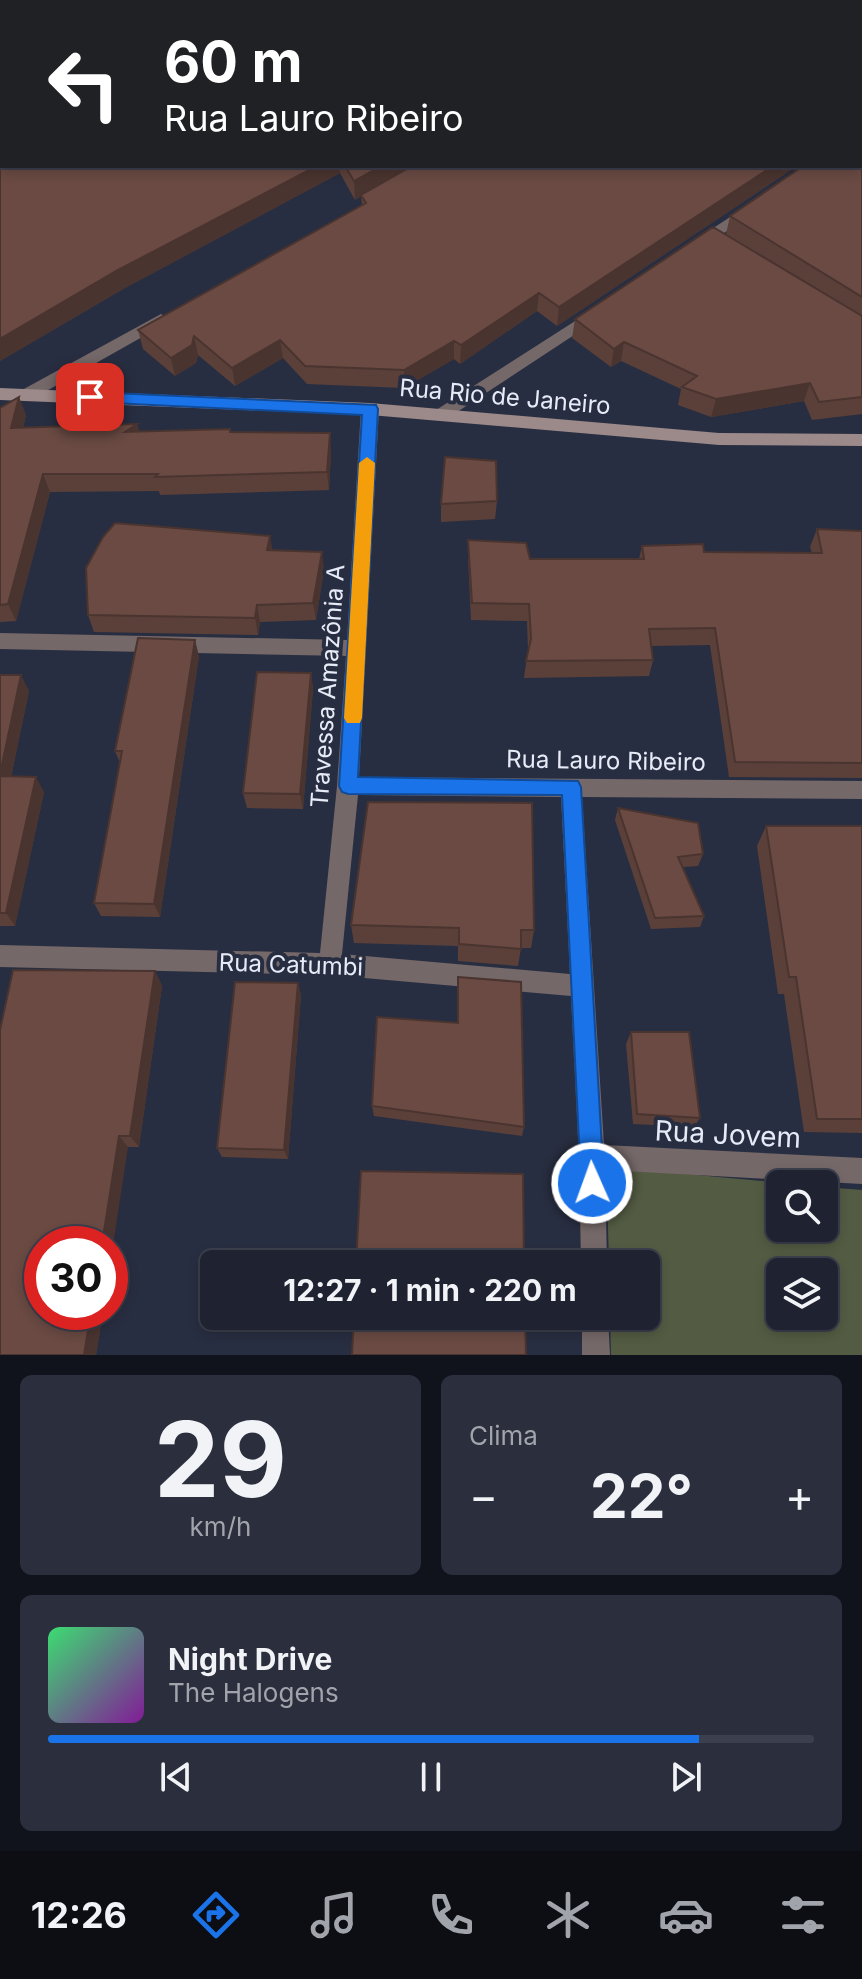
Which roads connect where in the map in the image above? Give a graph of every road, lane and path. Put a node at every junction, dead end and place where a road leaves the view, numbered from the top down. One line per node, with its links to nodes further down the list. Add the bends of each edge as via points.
1 (762, 201): 2 (street, via 717,240)
2 (685, 253)
3 (609, 304): 8 (street)
4 (176, 311): 6 (street)
5 (0, 394): 6 (main road, Rua Rio de Janeiro)
6 (28, 394): 7 (main road, Rua Rio de Janeiro)
7 (370, 409): 8 (main road, Rua Rio de Janeiro); 11 (street, Travessa Amazônia A)
8 (442, 414): 9 (main road, Rua Rio de Janeiro, via 719,439)
9 (862, 440)
10 (0, 641): 11 (street)
11 (358, 648): 12 (street, Travessa Amazônia A)
12 (348, 786): 13 (street, Rua Lauro Ribeiro); 16 (street, Travessa Amazônia A)
13 (571, 787): 14 (street, Rua Lauro Ribeiro); 17 (street)
14 (862, 790)
15 (0, 956): 16 (street, Rua Catumbi)
16 (330, 964): 17 (street, Rua Catumbi)
17 (581, 986): 18 (street)
18 (592, 1157): 19 (street, Rua Jovem); 20 (street)
19 (862, 1171)
20 (594, 1250)
21 (595, 1330): 22 (street)
22 (596, 1355)

